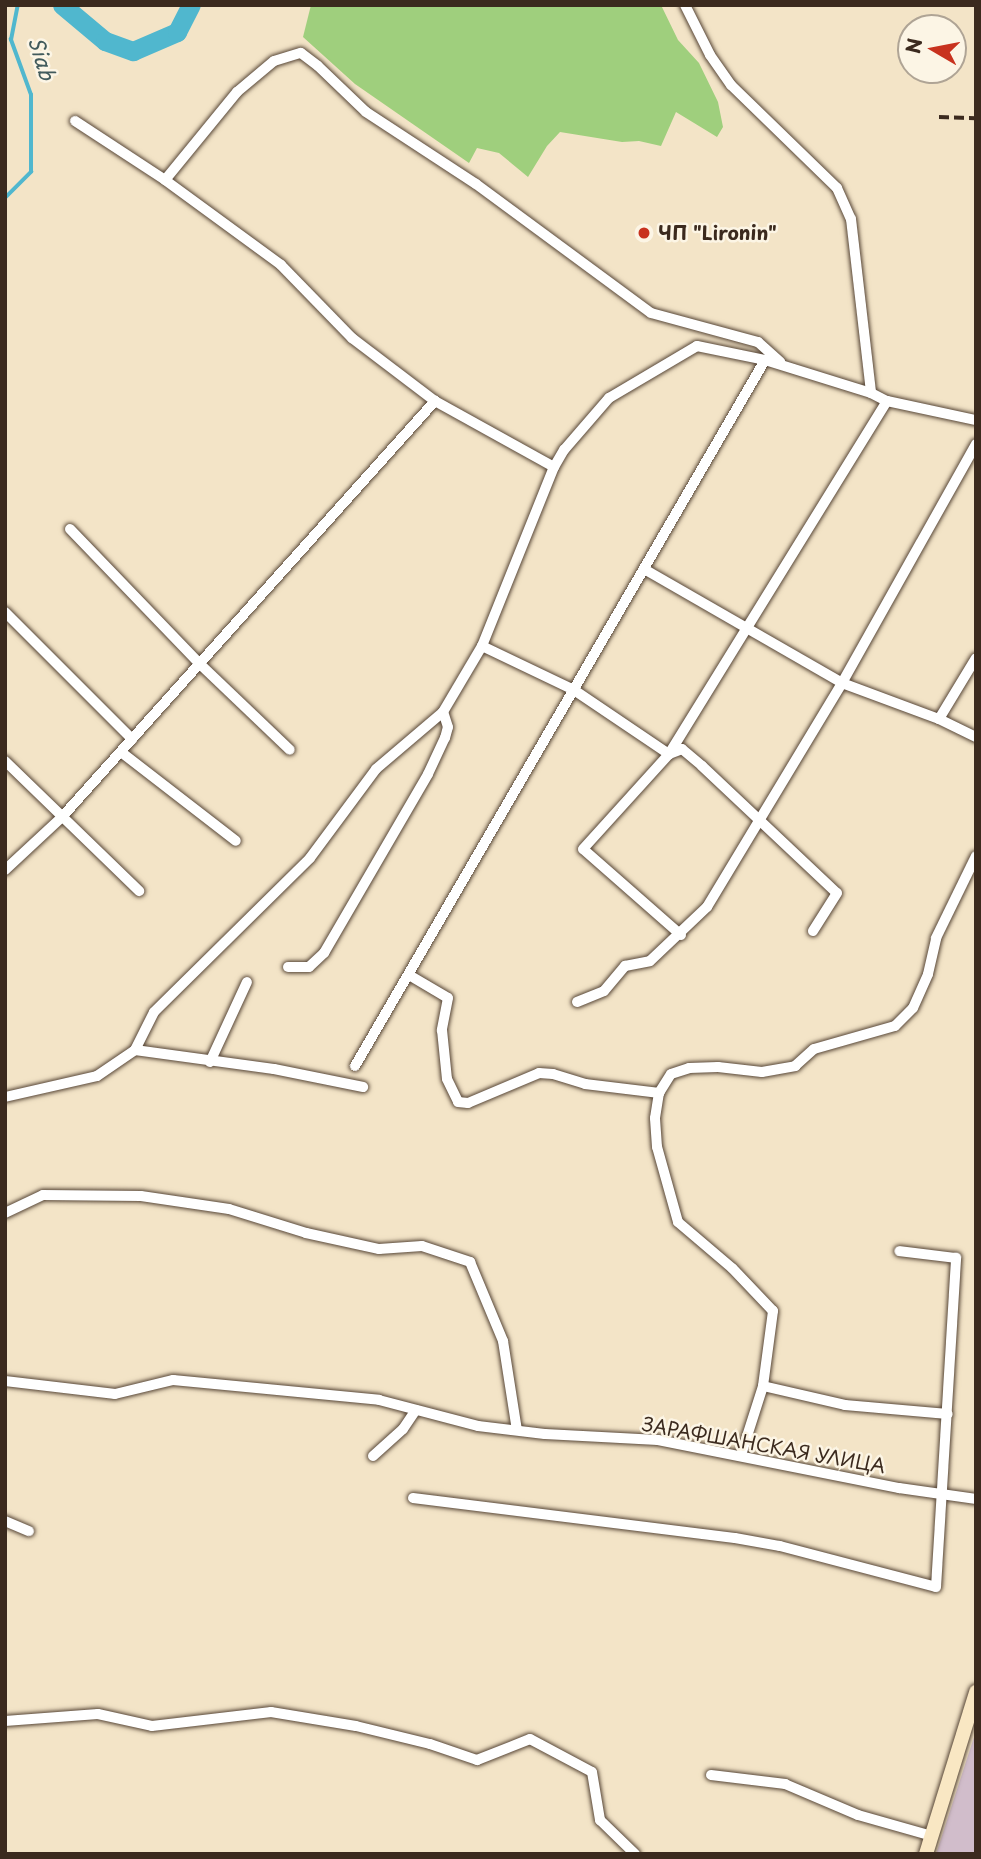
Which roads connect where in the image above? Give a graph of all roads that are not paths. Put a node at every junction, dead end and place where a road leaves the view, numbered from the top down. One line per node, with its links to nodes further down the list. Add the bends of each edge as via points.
1 (685, 5): 6 (street, via 731,85 837,188 851,219)
2 (75, 121): 3 (street)
3 (166, 180): 5 (street, via 237,92 274,61 301,53 366,112 476,184 651,313 758,342); 7 (street, via 281,265 352,338)
4 (765, 360): 5 (street); 11 (street, via 697,346 610,398); 13 (street)
5 (784, 365): 6 (street)
6 (871, 393): 8 (street)
7 (435, 401): 11 (street); 18 (street)
8 (887, 401): 9 (street); 15 (street)
9 (976, 420)
10 (976, 444): 19 (street)
11 (554, 467): 16 (street)
12 (70, 529): 18 (street)
13 (645, 569): 15 (street); 20 (street)
14 (5, 612): 24 (street)
15 (746, 628): 19 (street); 27 (street)
16 (482, 646): 20 (street); 21 (street)
17 (976, 658): 22 (street)
18 (200, 664): 24 (street); 25 (street)
19 (842, 683): 22 (street); 30 (street)
20 (574, 690): 27 (street); 38 (street)
21 (443, 712): 37 (street, via 448,727 428,774 324,953 309,967); 41 (street, via 376,769 310,859 155,1012)
22 (939, 719): 23 (street)
23 (976, 737)
24 (132, 739): 26 (street)
25 (290, 750)
26 (121, 752): 29 (street); 31 (street)
27 (669, 754): 30 (street, via 682,749); 36 (street, via 583,849)
28 (5, 761): 29 (street)
29 (62, 817): 33 (street); 34 (street)
30 (760, 818): 35 (street, via 837,893); 36 (street, via 707,907)
31 (236, 841)
32 (976, 856): 45 (street, via 936,938 928,974 913,1007 895,1027 814,1049 795,1066 762,1072 690,1068 671,1074)
33 (5, 870)
34 (139, 891)
35 (813, 931)
36 (681, 935): 40 (street, via 650,961 625,966 604,991)
37 (288, 967)
38 (410, 975): 43 (street); 45 (street, via 448,998 442,1030 447,1079 458,1102 468,1103 538,1073)
39 (247, 982): 42 (street)
40 (578, 1002)
41 (135, 1050): 42 (street); 46 (street, via 97,1076)
42 (210, 1062): 44 (street)
43 (355, 1066)
44 (363, 1087)
45 (659, 1093): 50 (street, via 654,1118 657,1147 678,1222 773,1311)
46 (5, 1097)
47 (5, 1213): 53 (street, via 43,1195 141,1196 229,1209 379,1250 422,1246 470,1262 503,1341)
48 (899, 1251): 52 (street, via 956,1258)
49 (5, 1381): 51 (street, ЗАРАФШАНСКАЯ УЛИЦА, via 115,1394 173,1380 379,1400)
50 (763, 1386): 52 (street, via 845,1405); 54 (street)
51 (416, 1410): 53 (street, ЗАРАФШАНСКАЯ УЛИЦА, via 478,1426); 55 (street)
52 (947, 1415): 56 (street)
53 (517, 1430): 54 (street, ЗАРАФШАНСКАЯ УЛИЦА, via 658,1440)
54 (741, 1455): 56 (street, ЗАРАФШАНСКАЯ УЛИЦА, via 899,1488)
55 (373, 1456)
56 (943, 1492): 57 (street, via 936,1587 735,1538); 58 (street, ЗАРАФШАНСКАЯ УЛИЦА)
57 (413, 1498)
58 (976, 1499)
59 (5, 1521): 60 (street)
60 (29, 1531)
61 (976, 1692): 64 (main road)
62 (5, 1721): 65 (street, via 98,1714 152,1726 271,1712 356,1726 477,1760 530,1739 592,1772 600,1820)
63 (711, 1775): 64 (street, via 785,1784 858,1815)
64 (932, 1836): 66 (main road)
65 (635, 1854)
66 (926, 1854)

